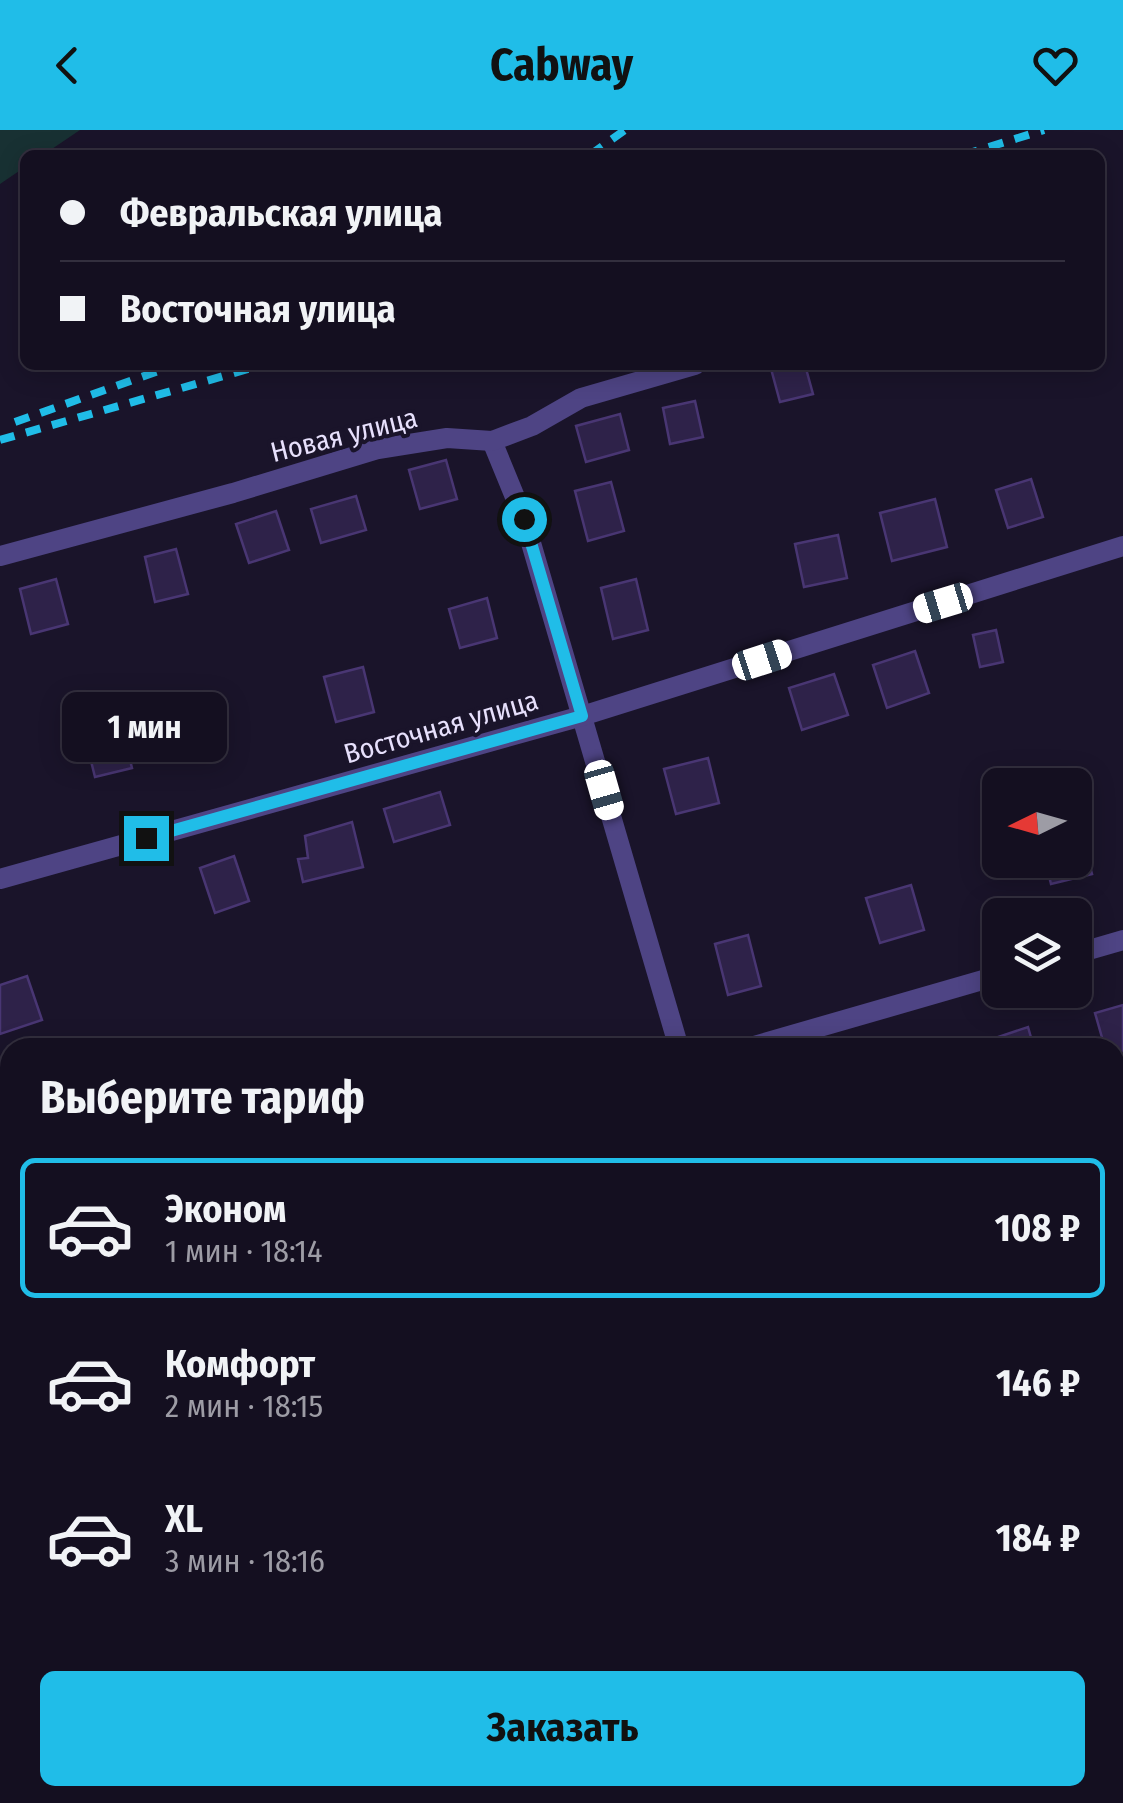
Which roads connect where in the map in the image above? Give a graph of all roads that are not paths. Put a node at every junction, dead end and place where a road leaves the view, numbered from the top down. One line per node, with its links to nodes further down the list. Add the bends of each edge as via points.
1 (678, 370): 2 (street, Новая улица, via 581,398)
2 (492, 441): 4 (street, Новая улица, via 447,438 378,449); 5 (street, via 524,519)
3 (1123, 546): 5 (street, Восточная улица)
4 (0, 556)
5 (582, 716): 6 (street, Восточная улица); 10 (street)
6 (0, 879)
7 (1123, 940): 8 (street)
8 (1092, 949)
9 (982, 980): 11 (street)
10 (676, 1038)
11 (782, 1038)

